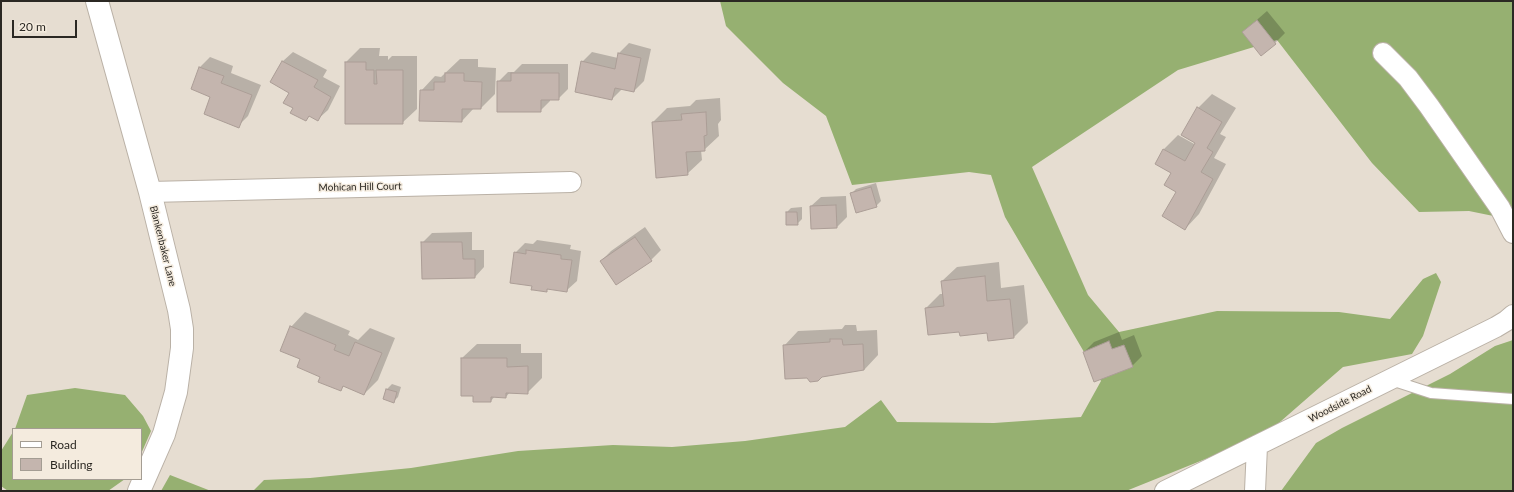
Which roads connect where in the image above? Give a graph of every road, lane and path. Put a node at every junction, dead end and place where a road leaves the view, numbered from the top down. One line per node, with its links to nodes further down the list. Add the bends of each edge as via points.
1 (98, 1): 4 (street, Blankenbaker Lane)
2 (1383, 52): 5 (street, via 1408,78 1429,106 1500,208)
3 (571, 182): 4 (street, Mohican Hill Court)
4 (150, 192): 10 (street, Blankenbaker Lane, via 179,310 182,348 176,392 164,434)
5 (1513, 233)
6 (1513, 315): 7 (street, Woodside Road, via 1506,322)
7 (1389, 380): 8 (lane, via 1430,393); 9 (street, Woodside Road)
8 (1513, 399)
9 (1257, 446): 11 (street, Woodside Road); 12 (street)
10 (139, 491)
11 (1165, 491)
12 (1255, 491)

